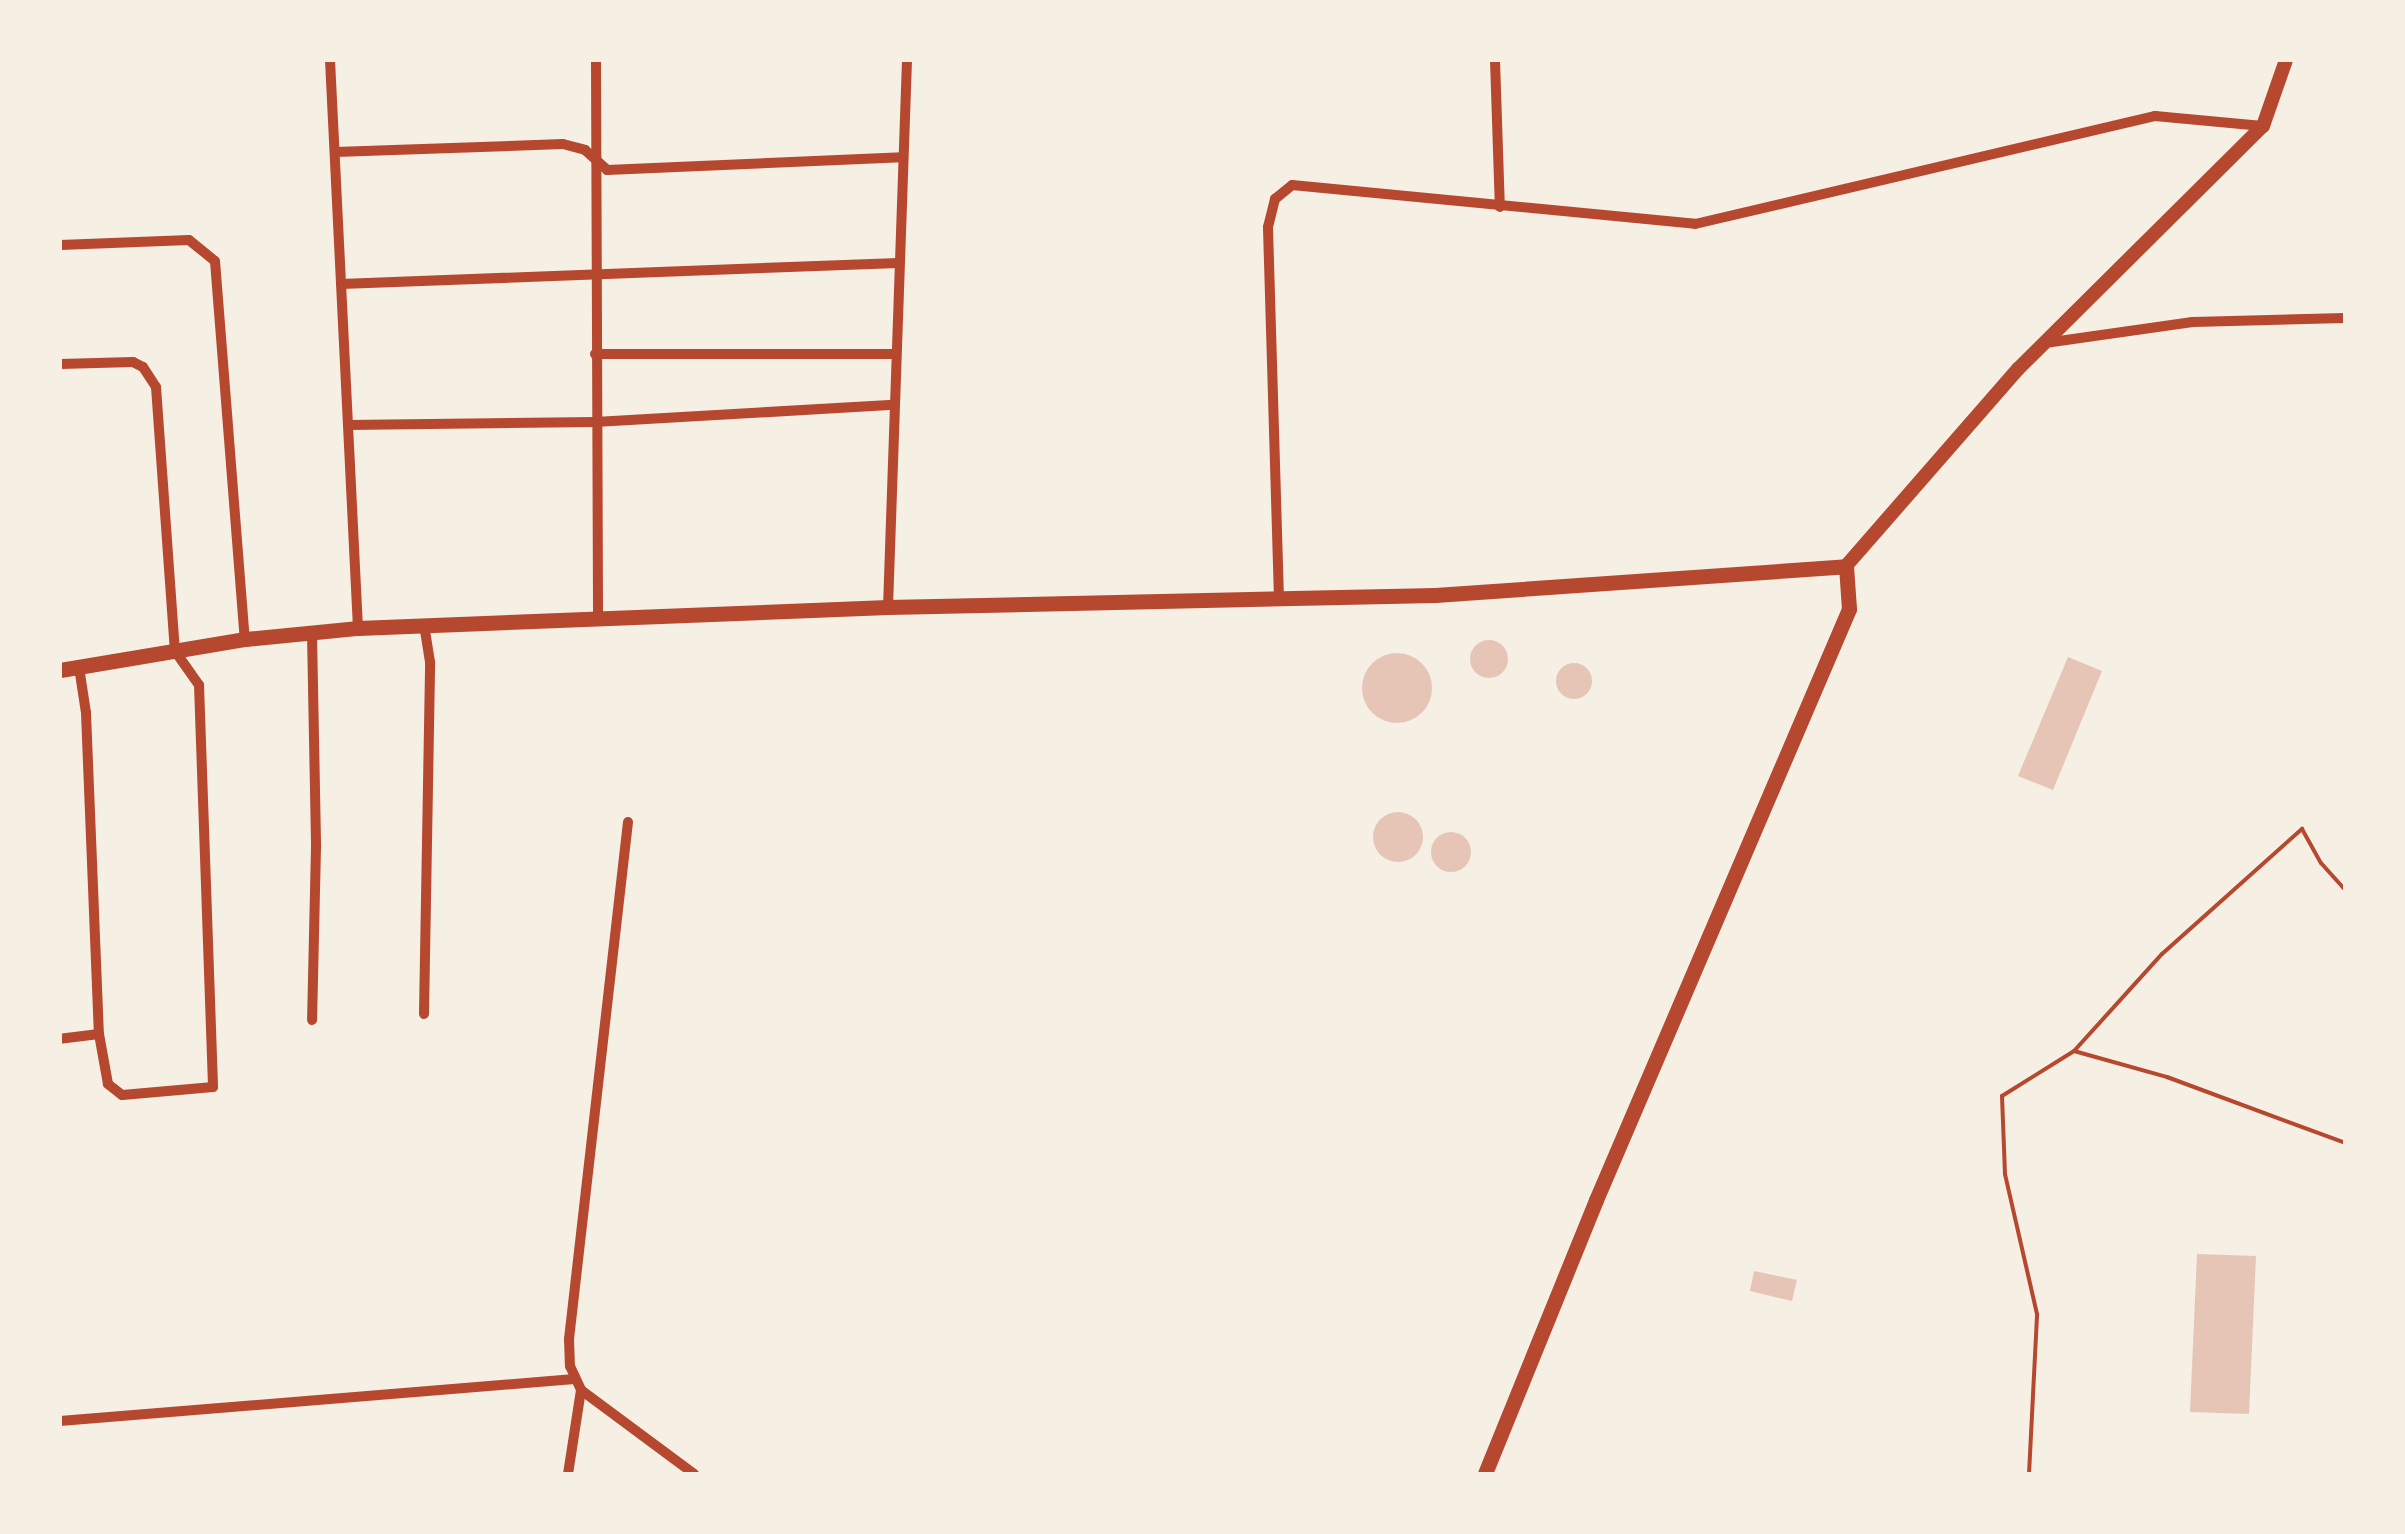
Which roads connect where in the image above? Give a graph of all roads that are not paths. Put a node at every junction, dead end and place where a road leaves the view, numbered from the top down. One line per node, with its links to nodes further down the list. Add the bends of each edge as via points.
1 (330, 60): 7 (street)
2 (596, 60): 9 (street)
3 (908, 60): 8 (street)
4 (1495, 60): 10 (street)
5 (2286, 60): 6 (main road)
6 (2263, 126): 10 (street, via 2155,116 1718,222); 16 (main road)
7 (335, 152): 9 (street, via 563,144 585,150); 14 (street)
8 (902, 157): 9 (street, via 621,170); 12 (street)
9 (594, 163): 13 (street)
10 (1500, 207): 24 (street, via 1305,183 1292,185 1269,210)
11 (60, 245): 30 (street, via 190,240 215,261)
12 (898, 263): 13 (street); 18 (street)
13 (597, 272): 14 (street); 17 (street)
14 (341, 284): 22 (street)
15 (2345, 318): 16 (street, via 2193,322)
16 (2044, 343): 23 (main road)
17 (595, 354): 18 (street); 21 (street)
18 (896, 354): 20 (street)
19 (60, 364): 31 (street, via 133,362 156,387)
20 (894, 405): 21 (street); 25 (street)
21 (595, 422): 22 (street); 26 (street)
22 (348, 425): 28 (street)
23 (1846, 566): 24 (main road, via 1435,595); 44 (main road, via 1849,608)
24 (1279, 598): 25 (main road)
25 (888, 607): 26 (main road)
26 (598, 618): 27 (main road)
27 (424, 626): 28 (main road); 35 (street, via 430,662)
28 (358, 628): 29 (main road)
29 (312, 634): 30 (main road); 36 (street)
30 (245, 639): 31 (main road)
31 (175, 651): 32 (main road); 37 (street, via 199,685 212,1087 117,1093 108,1084)
32 (80, 667): 33 (main road); 37 (street)
33 (60, 670)
34 (628, 822): 39 (street, via 569,1339)
35 (424, 1014)
36 (312, 1020)
37 (99, 1034): 38 (street)
38 (60, 1039)
39 (574, 1380): 40 (street); 41 (street)
40 (581, 1390): 42 (street); 43 (street)
41 (60, 1421)
42 (568, 1474)
43 (694, 1474)
44 (1485, 1474)

